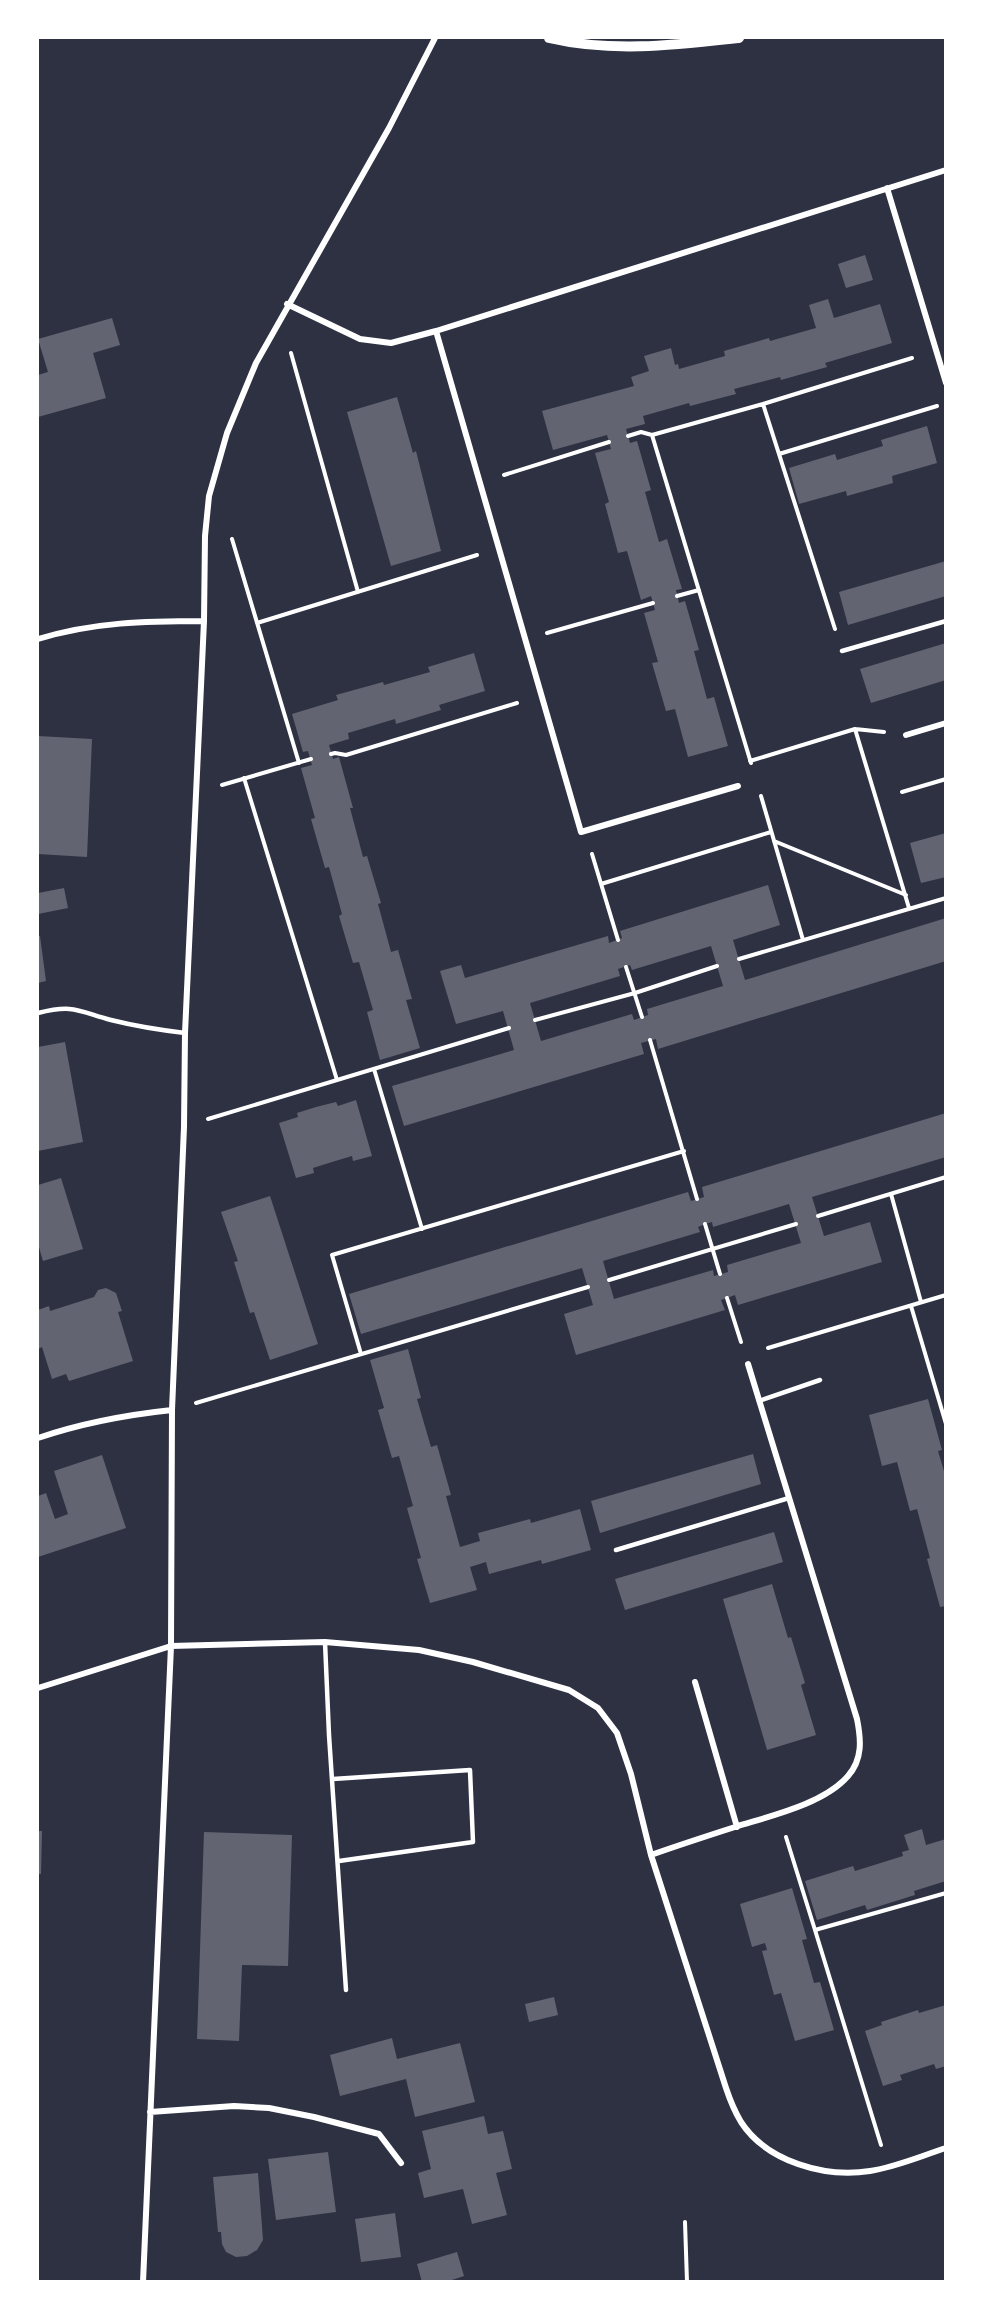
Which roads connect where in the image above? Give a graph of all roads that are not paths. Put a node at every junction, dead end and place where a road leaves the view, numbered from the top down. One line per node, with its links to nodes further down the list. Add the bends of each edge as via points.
1 (435, 38): 6 (street, via 389,128)
2 (549, 38): 3 (street, via 649,47)
3 (740, 38)
4 (945, 170): 5 (street)
5 (887, 188): 7 (street); 8 (street)
6 (287, 304): 7 (street, via 360,339 391,343); 9 (street, via 249,379 215,470 205,536)
7 (436, 331): 15 (street, via 580,832)
8 (945, 383)
9 (204, 621): 11 (street, via 100,624); 17 (street)
10 (945, 621): 12 (lane)
11 (38, 639)
12 (842, 651)
13 (945, 723): 14 (street)
14 (906, 735)
15 (738, 786)
16 (38, 1013): 17 (lane, via 77,1008 110,1020)
17 (185, 1033): 21 (street)
18 (747, 1364): 20 (street)
19 (820, 1380): 20 (lane)
20 (759, 1401): 23 (street)
21 (172, 1410): 22 (street, via 76,1425); 26 (street)
22 (38, 1438)
23 (789, 1498): 24 (lane); 30 (street, via 861,1739 860,1755 849,1775 823,1796)
24 (616, 1550)
25 (325, 1642): 26 (street); 29 (lane); 31 (street, via 419,1650 473,1662 569,1690 598,1708 617,1732)
26 (171, 1646): 28 (street); 34 (street)
27 (695, 1682): 30 (street)
28 (38, 1688)
29 (333, 1779): 32 (lane); 32 (lane, via 471,1770 473,1842)
30 (737, 1827): 31 (street)
31 (651, 1855): 35 (street, via 726,2088 742,2124 778,2155 816,2169 857,2173)
32 (339, 1861): 33 (lane)
33 (346, 1990)
34 (150, 2112): 36 (street, via 234,2106 314,2117 379,2134); 37 (street)
35 (945, 2148)
36 (400, 2163)
37 (143, 2282)

